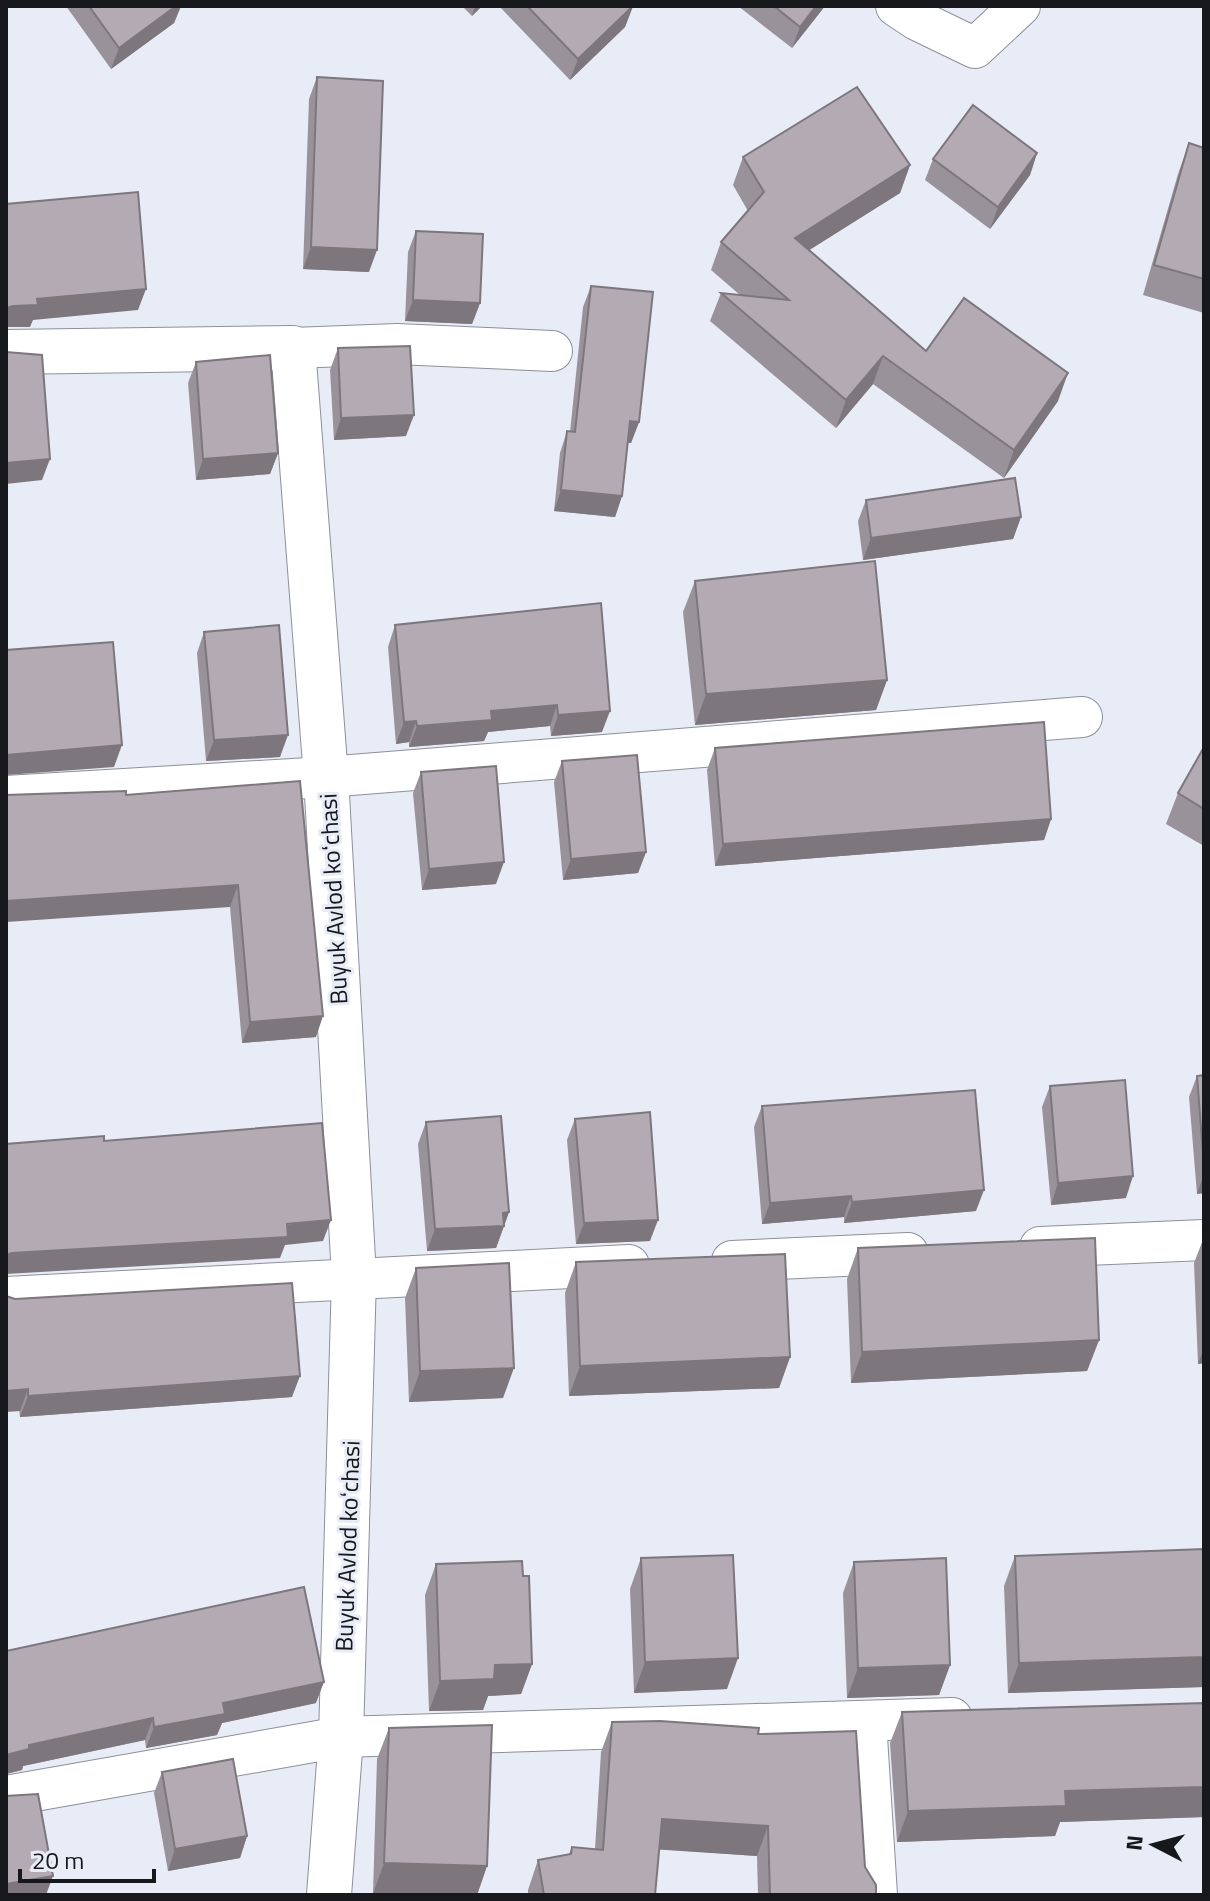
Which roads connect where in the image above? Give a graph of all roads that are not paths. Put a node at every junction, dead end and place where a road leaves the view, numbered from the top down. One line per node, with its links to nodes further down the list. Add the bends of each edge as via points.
1 (896, 6): 2 (street, via 975,48)
2 (1020, 6)
3 (293, 348): 4 (street, via 397,344); 5 (street); 7 (street, Buyuk Avlod koʻchasi)
4 (552, 351)
5 (6, 352)
6 (1082, 717): 7 (street)
7 (326, 777): 8 (street); 12 (street, Buyuk Avlod koʻchasi)
8 (6, 796)
9 (1204, 1240): 10 (street)
10 (999, 1249)
11 (952, 1251): 12 (street)
12 (354, 1277): 13 (street); 16 (street, Buyuk Avlod koʻchasi)
13 (6, 1297)
14 (989, 1717): 15 (street)
15 (866, 1721): 16 (street); 19 (street)
16 (341, 1737): 17 (street); 18 (street, Buyuk Avlod koʻchasi)
17 (6, 1796)
18 (329, 1895)
19 (877, 1895)

